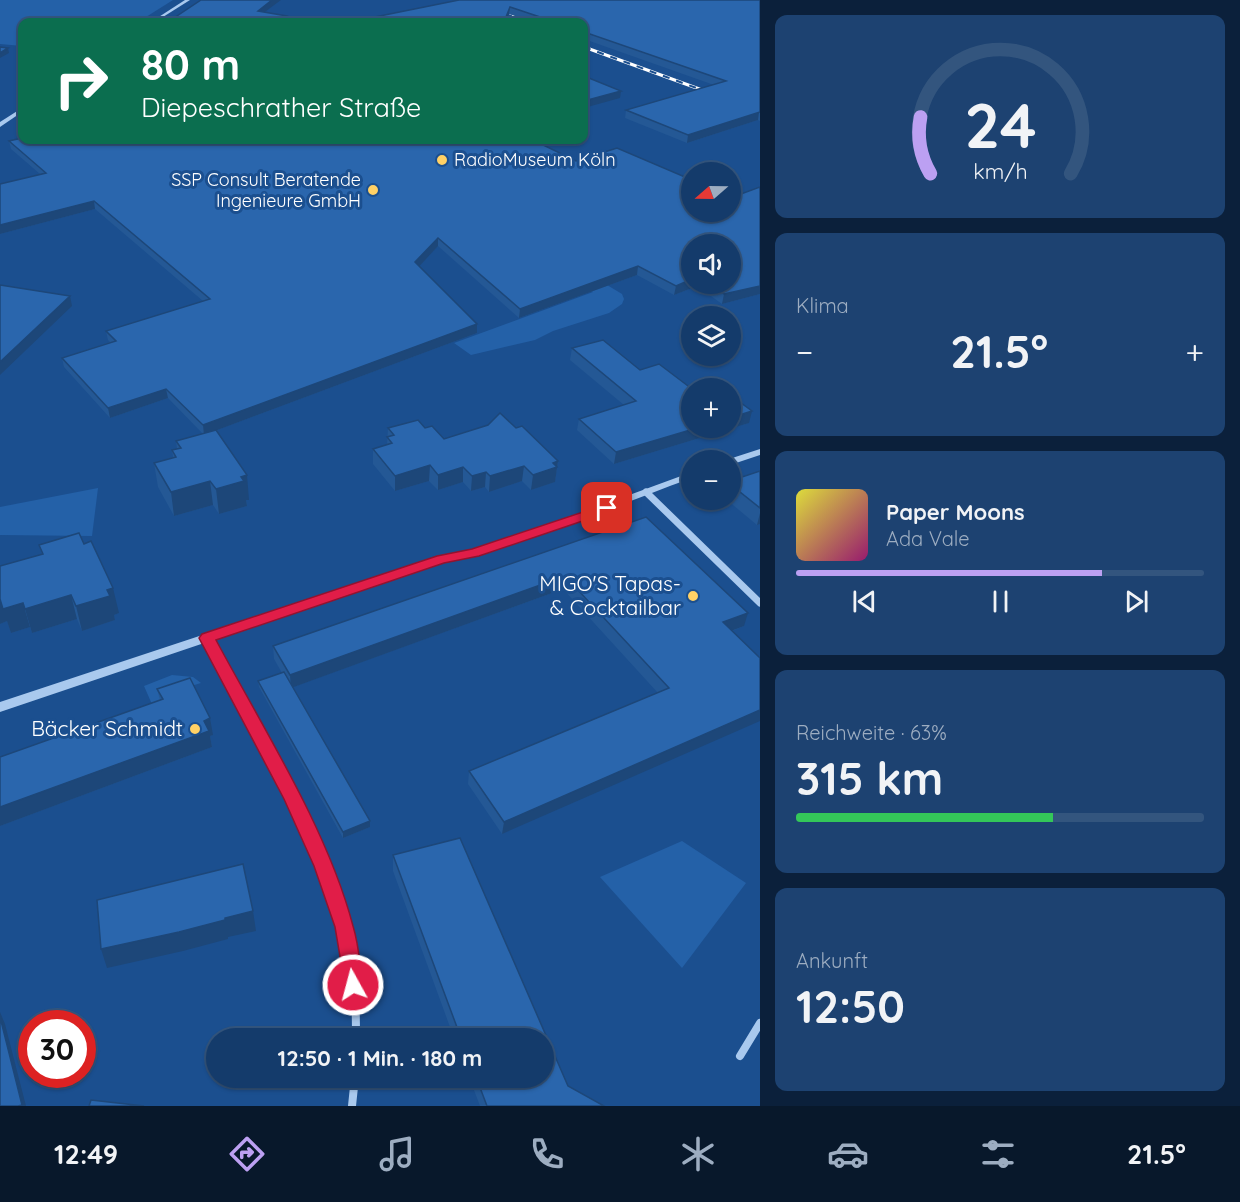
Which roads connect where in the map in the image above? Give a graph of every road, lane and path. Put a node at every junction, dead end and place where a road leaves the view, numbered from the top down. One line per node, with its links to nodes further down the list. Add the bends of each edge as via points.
1 (188, 0): 2 (street)
2 (159, 18)
3 (18, 113): 4 (street)
4 (0, 125)
5 (760, 452): 6 (street)
6 (741, 458)
7 (681, 479): 8 (street)
8 (646, 492): 9 (street); 10 (street, via 485,549 442,559)
9 (760, 603)
10 (207, 638): 11 (street); 13 (street, via 292,798 323,866 344,927 352,965)
11 (0, 707)
12 (760, 1023): 14 (street)
13 (355, 1028)
14 (740, 1056)
15 (354, 1088): 16 (street)
16 (352, 1106)

